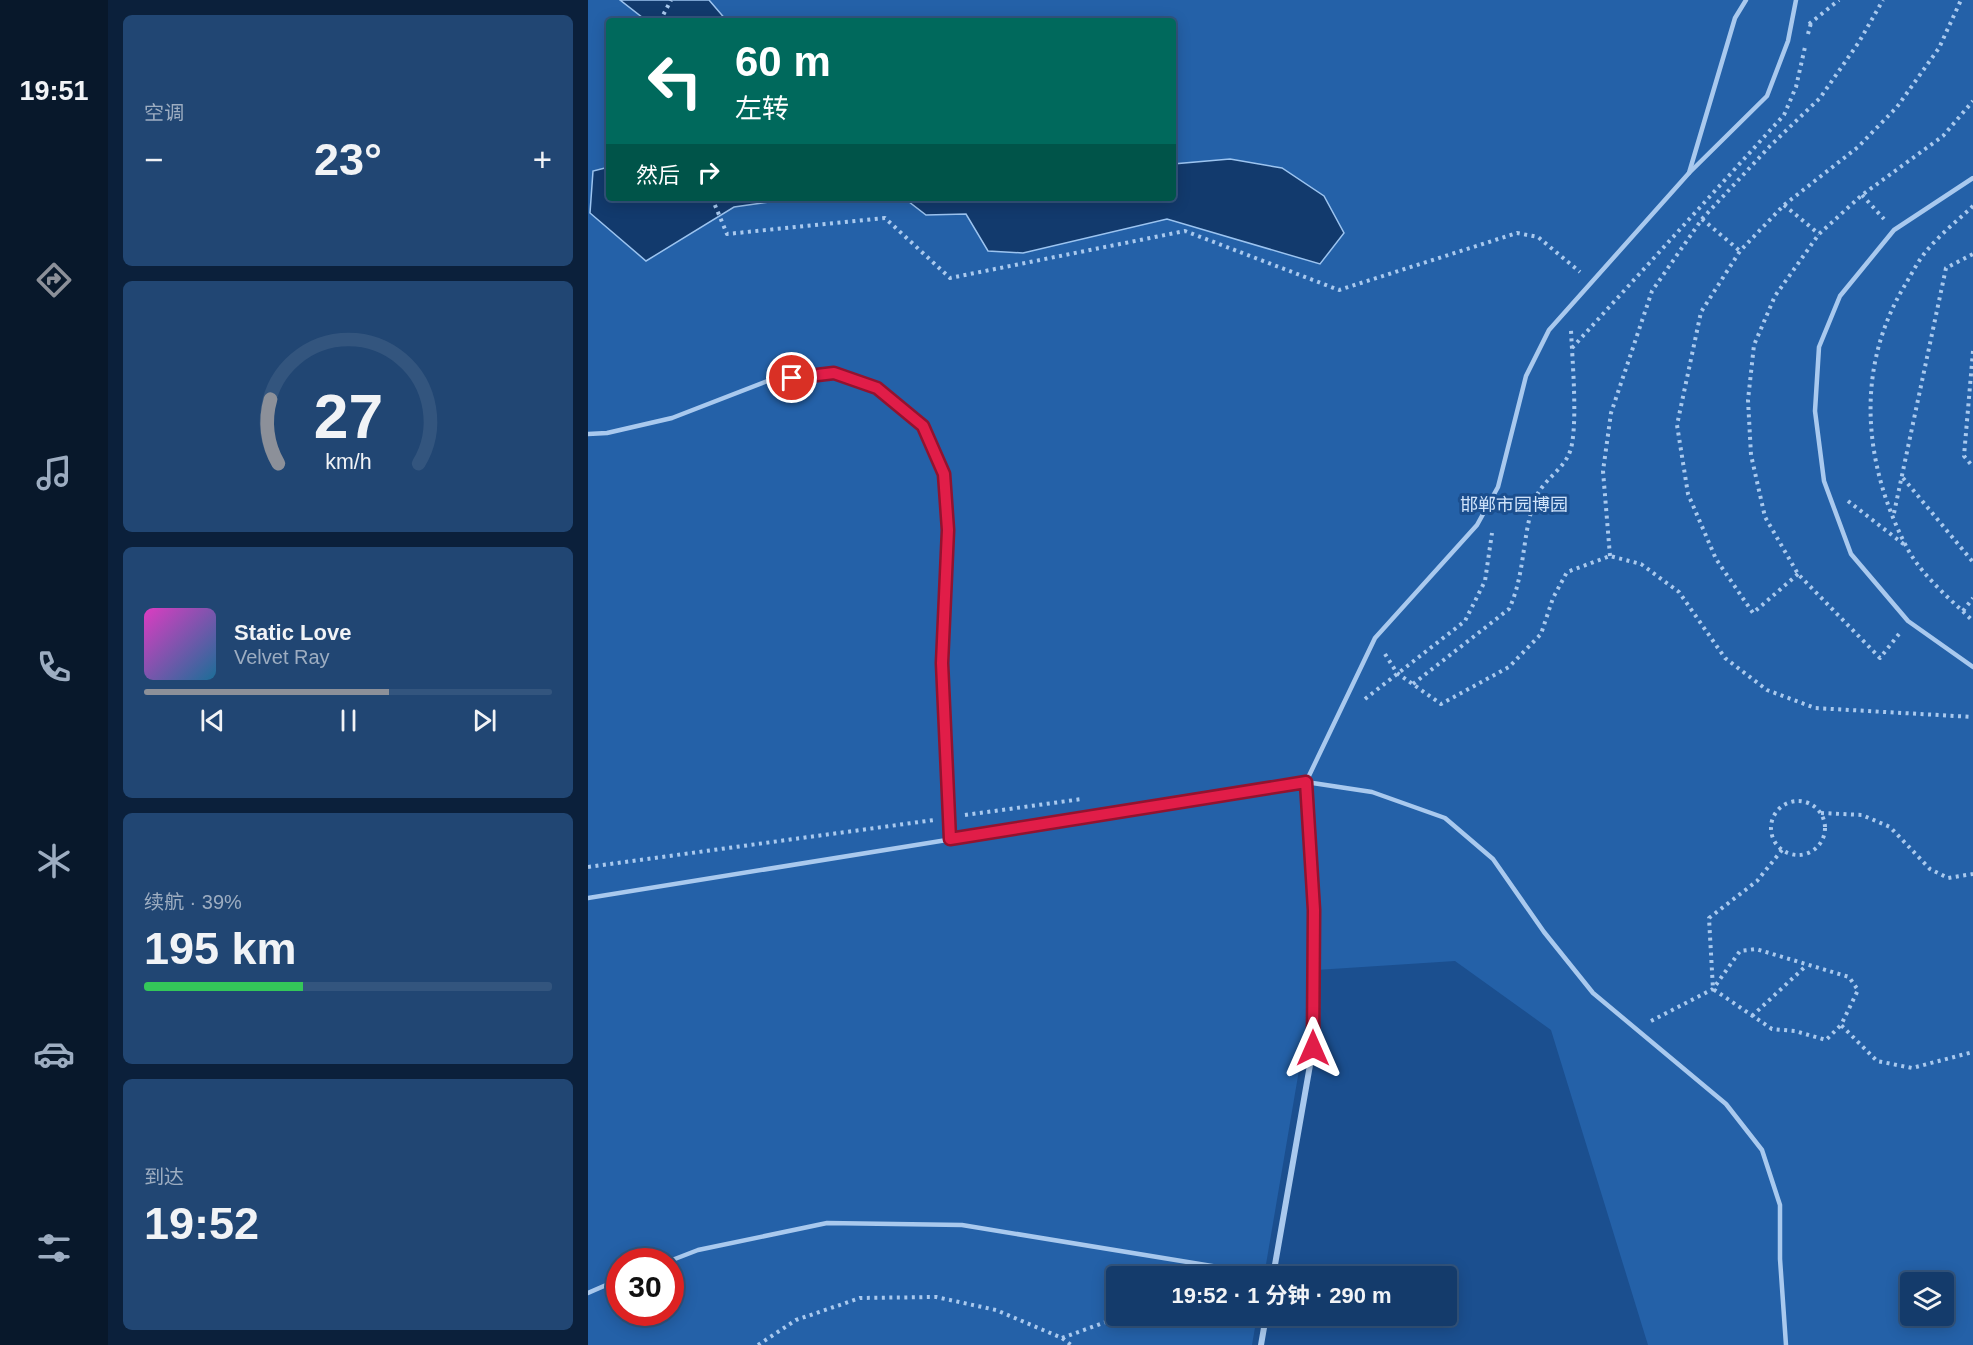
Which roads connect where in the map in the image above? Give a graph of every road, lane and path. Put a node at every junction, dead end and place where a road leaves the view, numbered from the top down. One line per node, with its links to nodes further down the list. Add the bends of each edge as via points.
1 (671, 0): 7 (path)
2 (1746, 0): 10 (lane, via 1735,18)
3 (1796, 0): 9 (lane)
4 (1839, 0): 8 (path)
5 (1883, 0): 16 (path, via 1820,98)
6 (1961, 0): 14 (path, via 1939,48 1897,106 1858,147)
7 (662, 18)
8 (1811, 23): 9 (path); 23 (path, via 1796,87 1784,115)
9 (1788, 41): 10 (lane, via 1767,96)
10 (1689, 173): 21 (lane)
11 (1973, 178): 17 (lane)
12 (1862, 195): 17 (path)
13 (713, 201): 21 (path, via 727,234 885,218 950,278 1185,231 1339,290 1517,233 1538,237)
14 (1784, 205): 18 (path); 19 (path)
15 (1973, 206): 29 (path, via 1923,254 1890,310 1876,353 1869,410 1877,473)
16 (1702, 219): 19 (path); 32 (path, via 1652,291 1611,413 1603,471)
17 (1894, 230): 28 (lane, via 1840,296 1819,347 1815,411)
18 (1819, 234)
19 (1740, 251): 34 (path, via 1701,312 1688,366 1677,425 1688,494 1716,559 1753,613)
20 (1973, 254): 27 (path, via 1946,268)
21 (1592, 282): 22 (lane)
22 (1571, 306): 23 (path); 43 (lane, via 1549,330 1526,376 1498,488 1477,525 1374,638)
23 (1572, 348): 40 (path, via 1574,422 1569,455 1540,487 1533,503 1517,591 1509,609)
24 (1973, 351): 26 (path, via 1964,456)
25 (588, 434): 45 (lane, via 606,434 672,418 770,380 834,373 877,388 923,426 944,474 948,530 942,663)
26 (1973, 467)
27 (1903, 478): 29 (path); 33 (path)
28 (1824, 481): 31 (path); 38 (lane, via 1851,554 1908,621)
29 (1894, 514): 31 (path)
30 (1493, 522): 39 (path, via 1485,580 1465,621)
31 (1907, 547): 36 (path, via 1932,581)
32 (1610, 556): 40 (path, via 1567,572 1541,634 1509,667 1442,704); 42 (path, via 1641,564 1679,592 1725,658 1767,690 1815,708)
33 (1973, 562)
34 (1798, 574)
35 (1973, 598): 36 (path)
36 (1963, 610): 37 (path)
37 (1973, 621)
38 (1973, 667)
39 (1397, 673): 40 (path); 41 (path)
40 (1413, 684)
41 (1360, 703)
42 (1973, 717)
43 (1306, 782): 45 (lane); 53 (lane, via 1372,792 1445,818 1493,859 1593,993); 57 (street, via 1314,910 1313,1048)
44 (1821, 813): 46 (path, via 1824,834 1812,851 1802,855); 46 (path, via 1804,801 1793,801 1776,812 1771,832); 47 (path, via 1862,815 1890,827 1929,869 1948,878)
45 (950, 839): 48 (lane)
46 (1782, 850): 50 (path, via 1757,881 1709,918)
47 (1973, 874)
48 (588, 898)
49 (1807, 964): 50 (path, via 1756,950 1740,951); 51 (path); 52 (path, via 1849,977 1858,990)
50 (1713, 989): 51 (path); 53 (path)
51 (1752, 1016): 52 (path, via 1772,1029 1826,1040)
52 (1841, 1025): 54 (path, via 1877,1061 1912,1068)
53 (1635, 1030): 66 (lane, via 1726,1104 1762,1150 1780,1205)
54 (1973, 1052)
55 (684, 1255): 56 (lane, via 827,1223 962,1225)
56 (1212, 1266)
57 (1275, 1266)
58 (606, 1285): 59 (lane)
59 (588, 1293)
60 (1106, 1322): 62 (path)
61 (1264, 1326): 65 (street)
62 (1062, 1338): 63 (path, via 996,1310 936,1296 860,1298 796,1320); 64 (path)
63 (758, 1345)
64 (1071, 1345)
65 (1261, 1345)
66 (1786, 1345)

